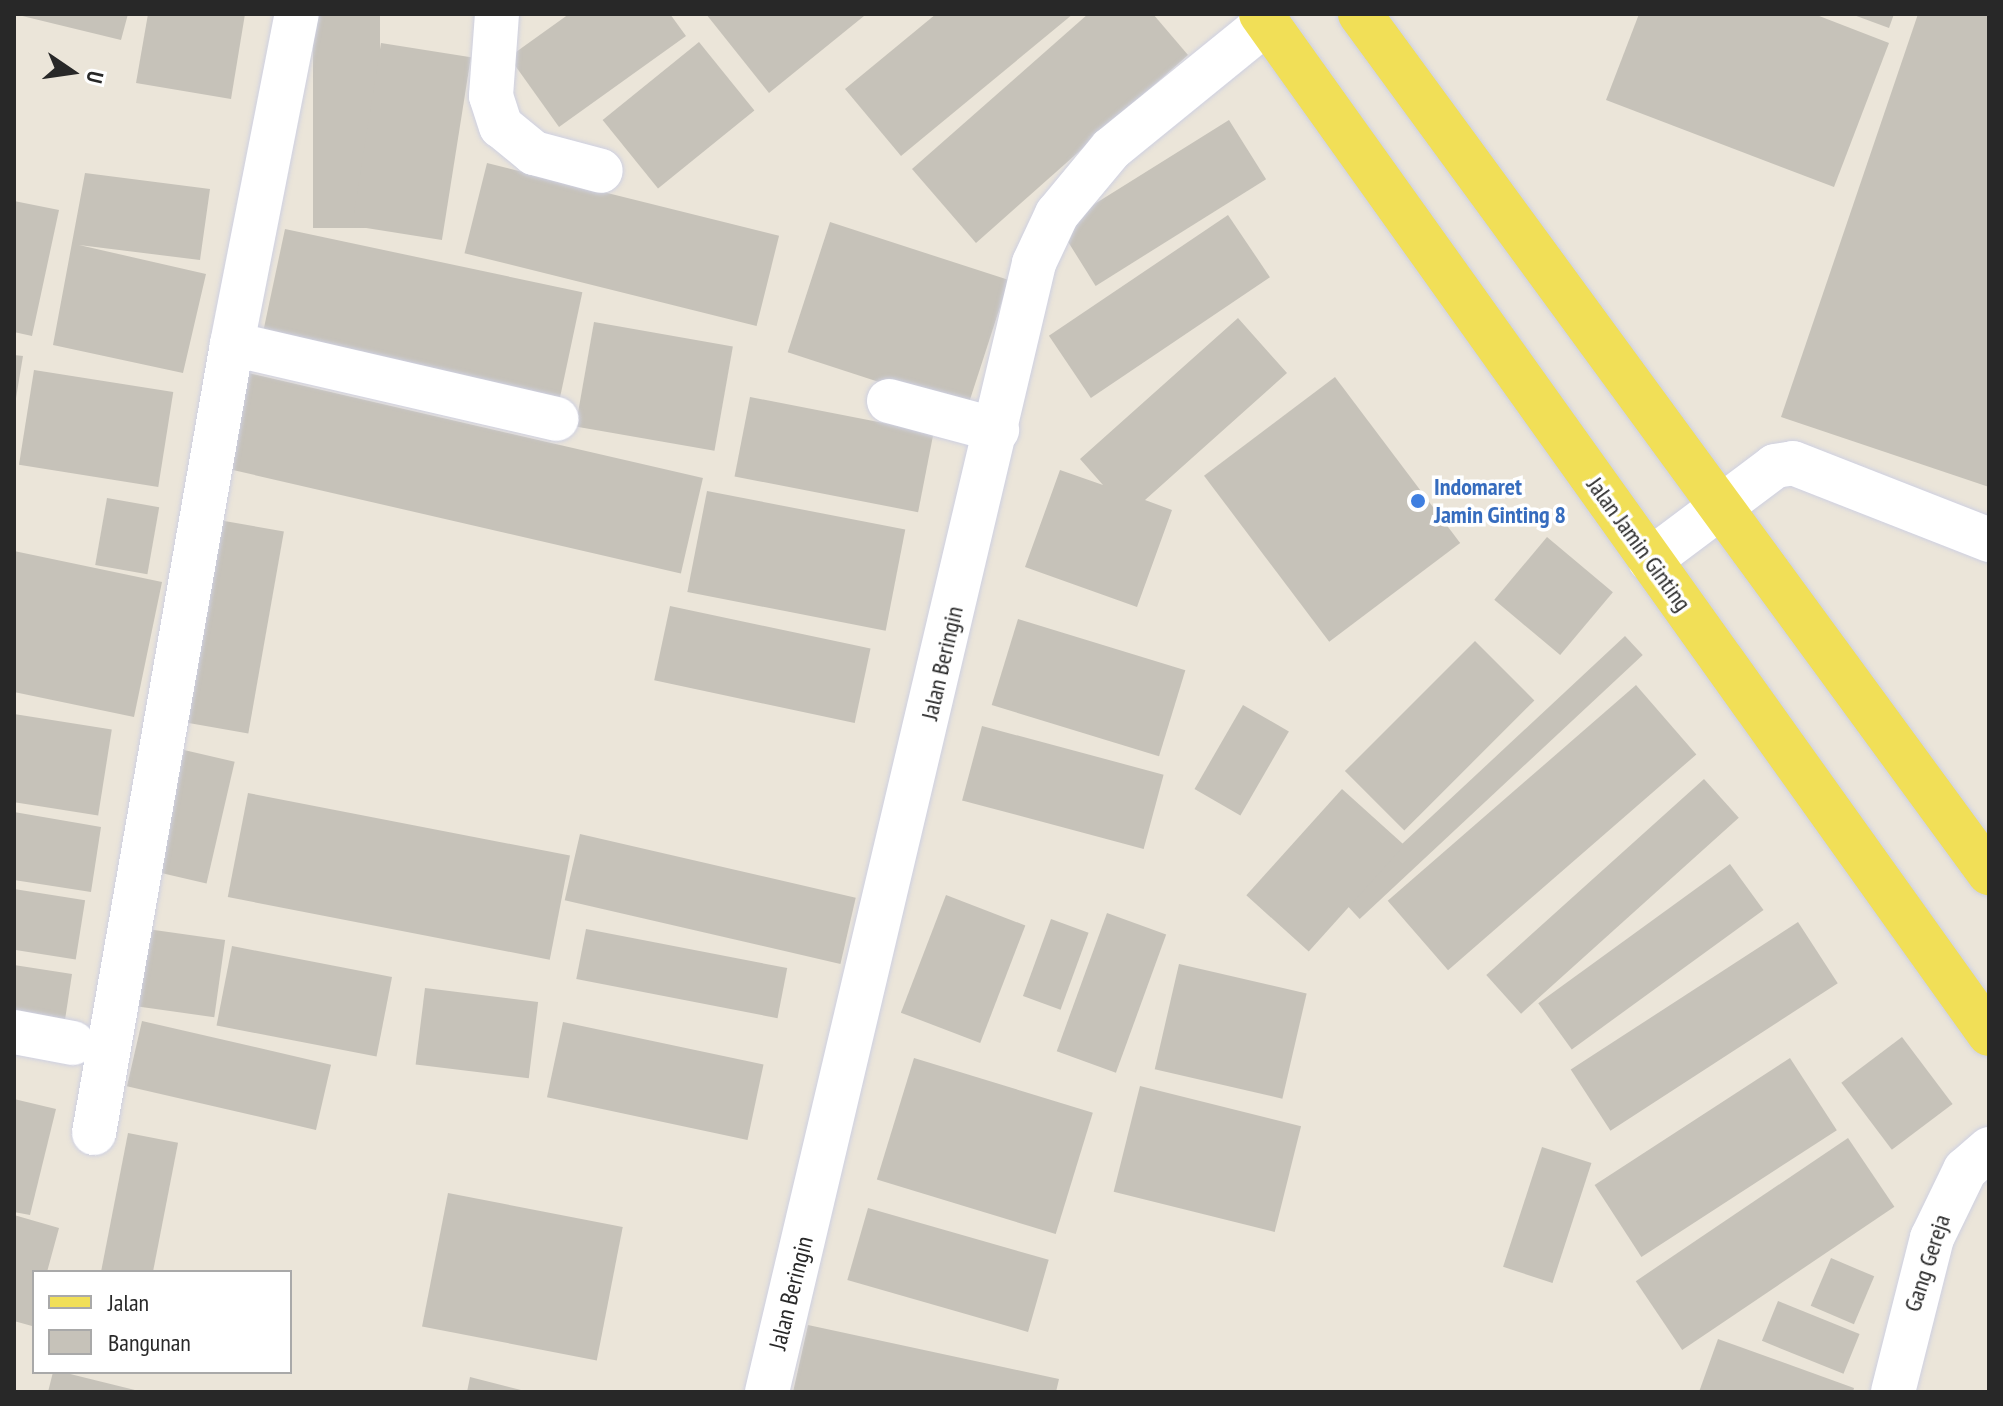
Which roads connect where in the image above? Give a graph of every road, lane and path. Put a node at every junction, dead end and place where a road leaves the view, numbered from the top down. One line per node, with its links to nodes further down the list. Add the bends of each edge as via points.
1 (297, 14): 6 (street)
2 (497, 14): 5 (street, via 491,96 501,126 534,153)
3 (1360, 14): 10 (main road)
4 (1264, 18): 9 (street, Jalan Beringin, via 1111,149 1057,214 1034,263); 12 (main road, Jalan Jamin Ginting)
5 (601, 171)
6 (232, 344): 8 (street); 17 (street)
7 (889, 401): 9 (street)
8 (556, 419)
9 (997, 430): 19 (street, Jalan Beringin)
10 (1719, 510): 11 (street, via 1775,466 1793,463); 12 (street); 13 (main road)
11 (1989, 540)
12 (1650, 560): 15 (main road, Jalan Jamin Ginting)
13 (1985, 856)
14 (14, 1032): 16 (street)
15 (1989, 1034)
16 (73, 1043)
17 (94, 1133)
18 (1989, 1149): 20 (street, Gang Gereja, via 1965,1170 1932,1238)
19 (767, 1392)
20 (1893, 1392)

